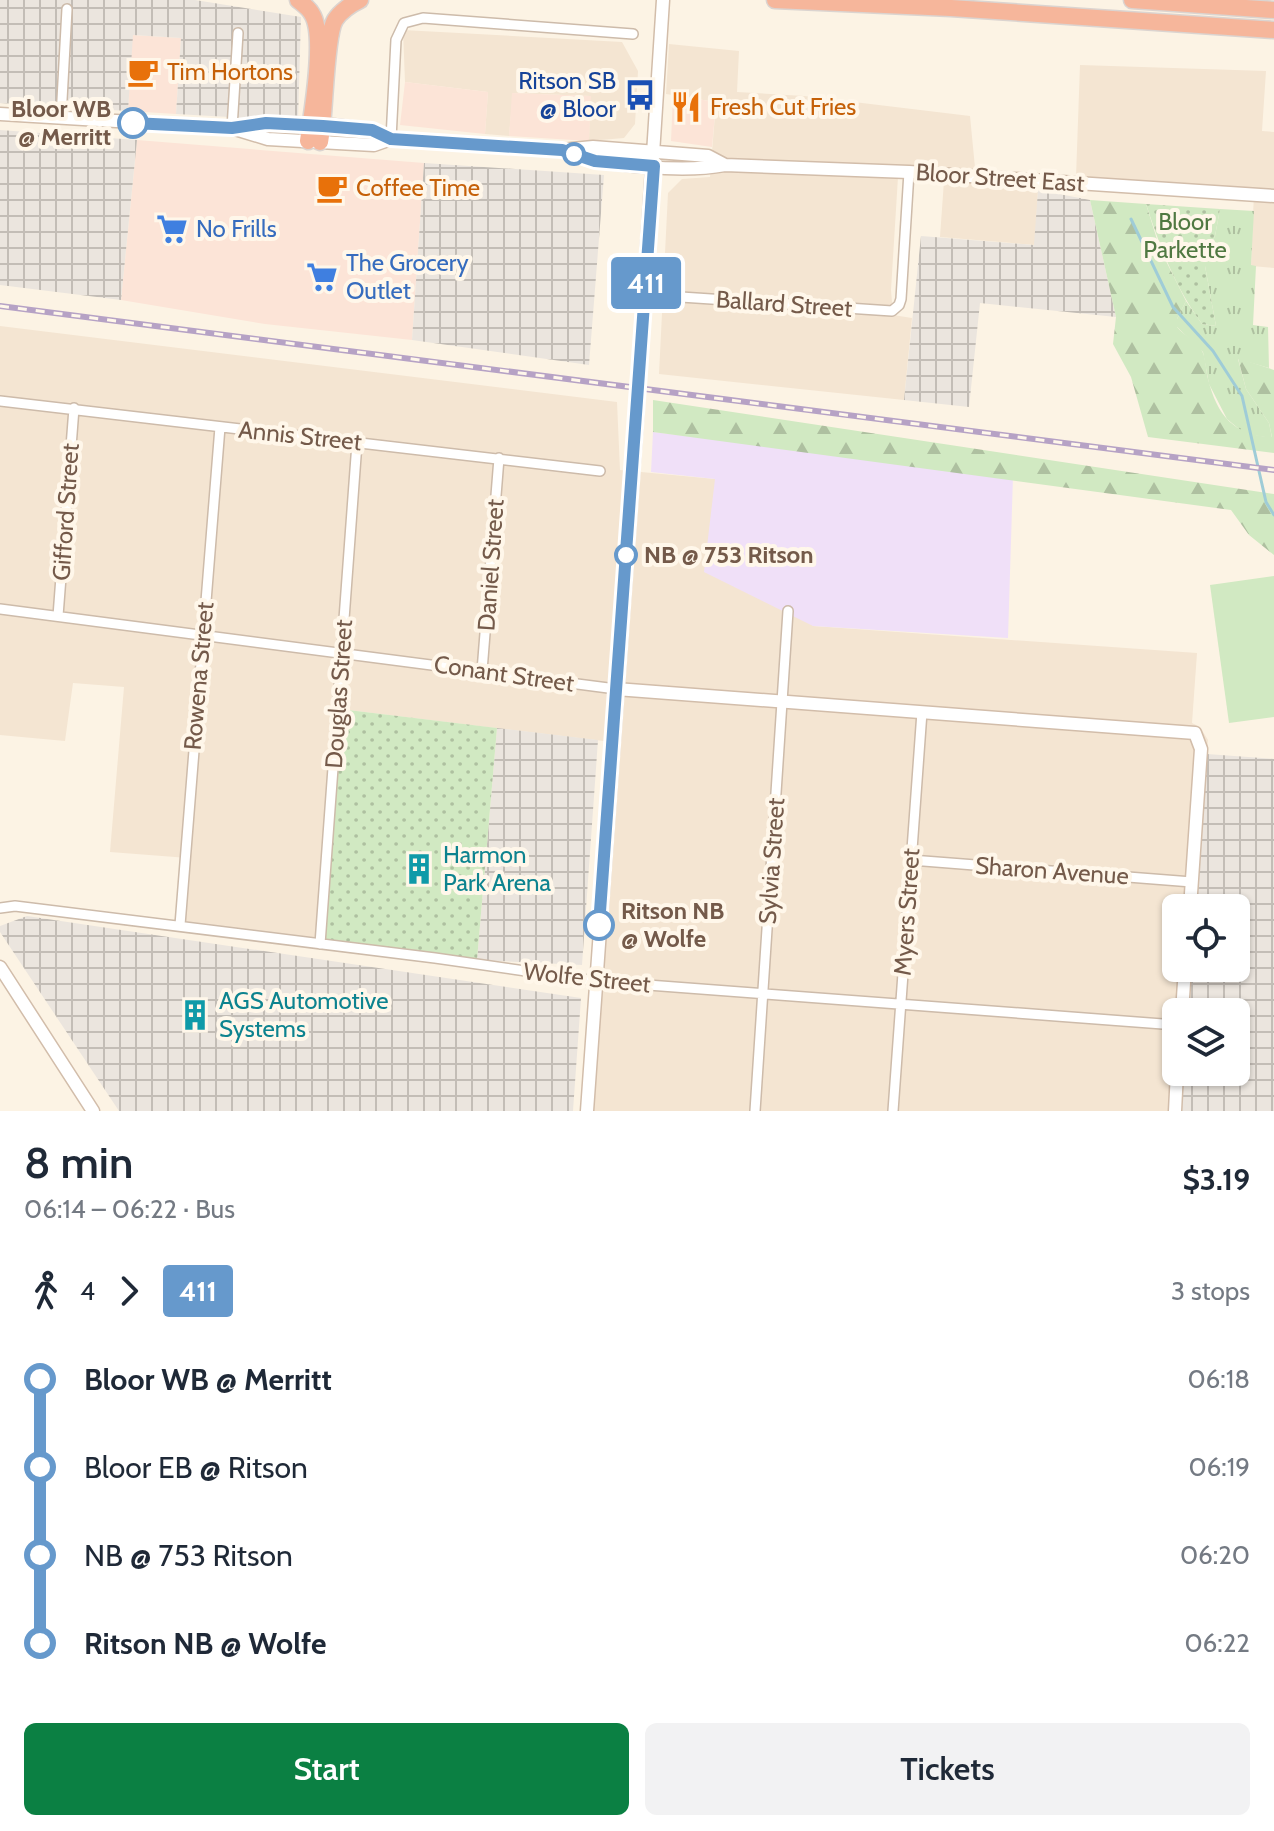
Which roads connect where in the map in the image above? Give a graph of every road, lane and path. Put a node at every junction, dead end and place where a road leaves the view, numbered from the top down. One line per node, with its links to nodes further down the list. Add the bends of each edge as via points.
1 (298, 0): 14 (highway, via 312,12 318,37)
2 (360, 0): 14 (highway, via 335,20)
3 (663, 0): 16 (main road)
4 (775, 0): 8 (highway)
5 (1132, 0): 7 (highway)
6 (67, 9): 12 (street)
7 (1274, 10)
8 (1274, 30)
9 (238, 33): 13 (street)
10 (633, 34): 15 (street, via 423,18 404,23 396,40)
11 (0, 114): 12 (main road, Bloor Street East)
12 (61, 118): 13 (main road, Bloor Street East)
13 (232, 128): 14 (main road, Bloor Street East, via 266,123)
14 (315, 134): 15 (main road, Bloor Street East, via 372,130)
15 (391, 139): 16 (main road, Bloor Street East, via 562,150 593,147)
16 (654, 159): 17 (main road, Bloor Street East, via 708,156 725,165); 32 (main road, bridge)
17 (909, 172): 18 (main road, Bloor Street East); 19 (street, Ballard Street, via 901,299 896,308 887,312)
18 (1274, 196)
19 (681, 297)
20 (0, 401): 21 (street, Annis Street)
21 (74, 408): 22 (street, Annis Street); 28 (street, Gifford Street)
22 (220, 427): 23 (street, Annis Street); 29 (street, Rowena Street)
23 (357, 443): 24 (street, Annis Street); 30 (street, Douglas Street)
24 (499, 458): 25 (street, Annis Street); 31 (street, Daniel Street)
25 (600, 471)
26 (0, 609): 28 (street, Conant Street)
27 (788, 611): 33 (street, Sylvia Street)
28 (58, 616): 29 (street, Conant Street)
29 (202, 635): 30 (street, Conant Street); 39 (street, Rowena Street)
30 (343, 653): 31 (street, Conant Street); 40 (street, Douglas Street)
31 (482, 671): 32 (street, Conant Street)
32 (616, 689): 33 (main road, Conant Street); 42 (main road)
33 (783, 702): 34 (main road, Conant Street); 43 (street, Sylvia Street)
34 (922, 712): 35 (street, Myers Street); 36 (main road, Conant Street, via 1188,731 1198,738 1201,749)
35 (911, 860): 36 (street, Sharon Avenue); 44 (street, Myers Street)
36 (1192, 882): 37 (main road)
37 (1191, 894)
38 (0, 908): 39 (street, Wolfe Street)
39 (180, 925): 40 (street, Wolfe Street)
40 (320, 944): 42 (street, Wolfe Street)
41 (1, 970): 47 (main road)
42 (595, 981): 43 (street, Wolfe Street); 48 (main road)
43 (763, 994): 44 (street, Wolfe Street); 49 (street, Sylvia Street)
44 (900, 1005): 45 (street, Wolfe Street); 50 (street, Myers Street)
45 (1162, 1024)
46 (1176, 1086): 51 (main road)
47 (93, 1111)
48 (587, 1111)
49 (755, 1111)
50 (893, 1111)
51 (1175, 1111)

